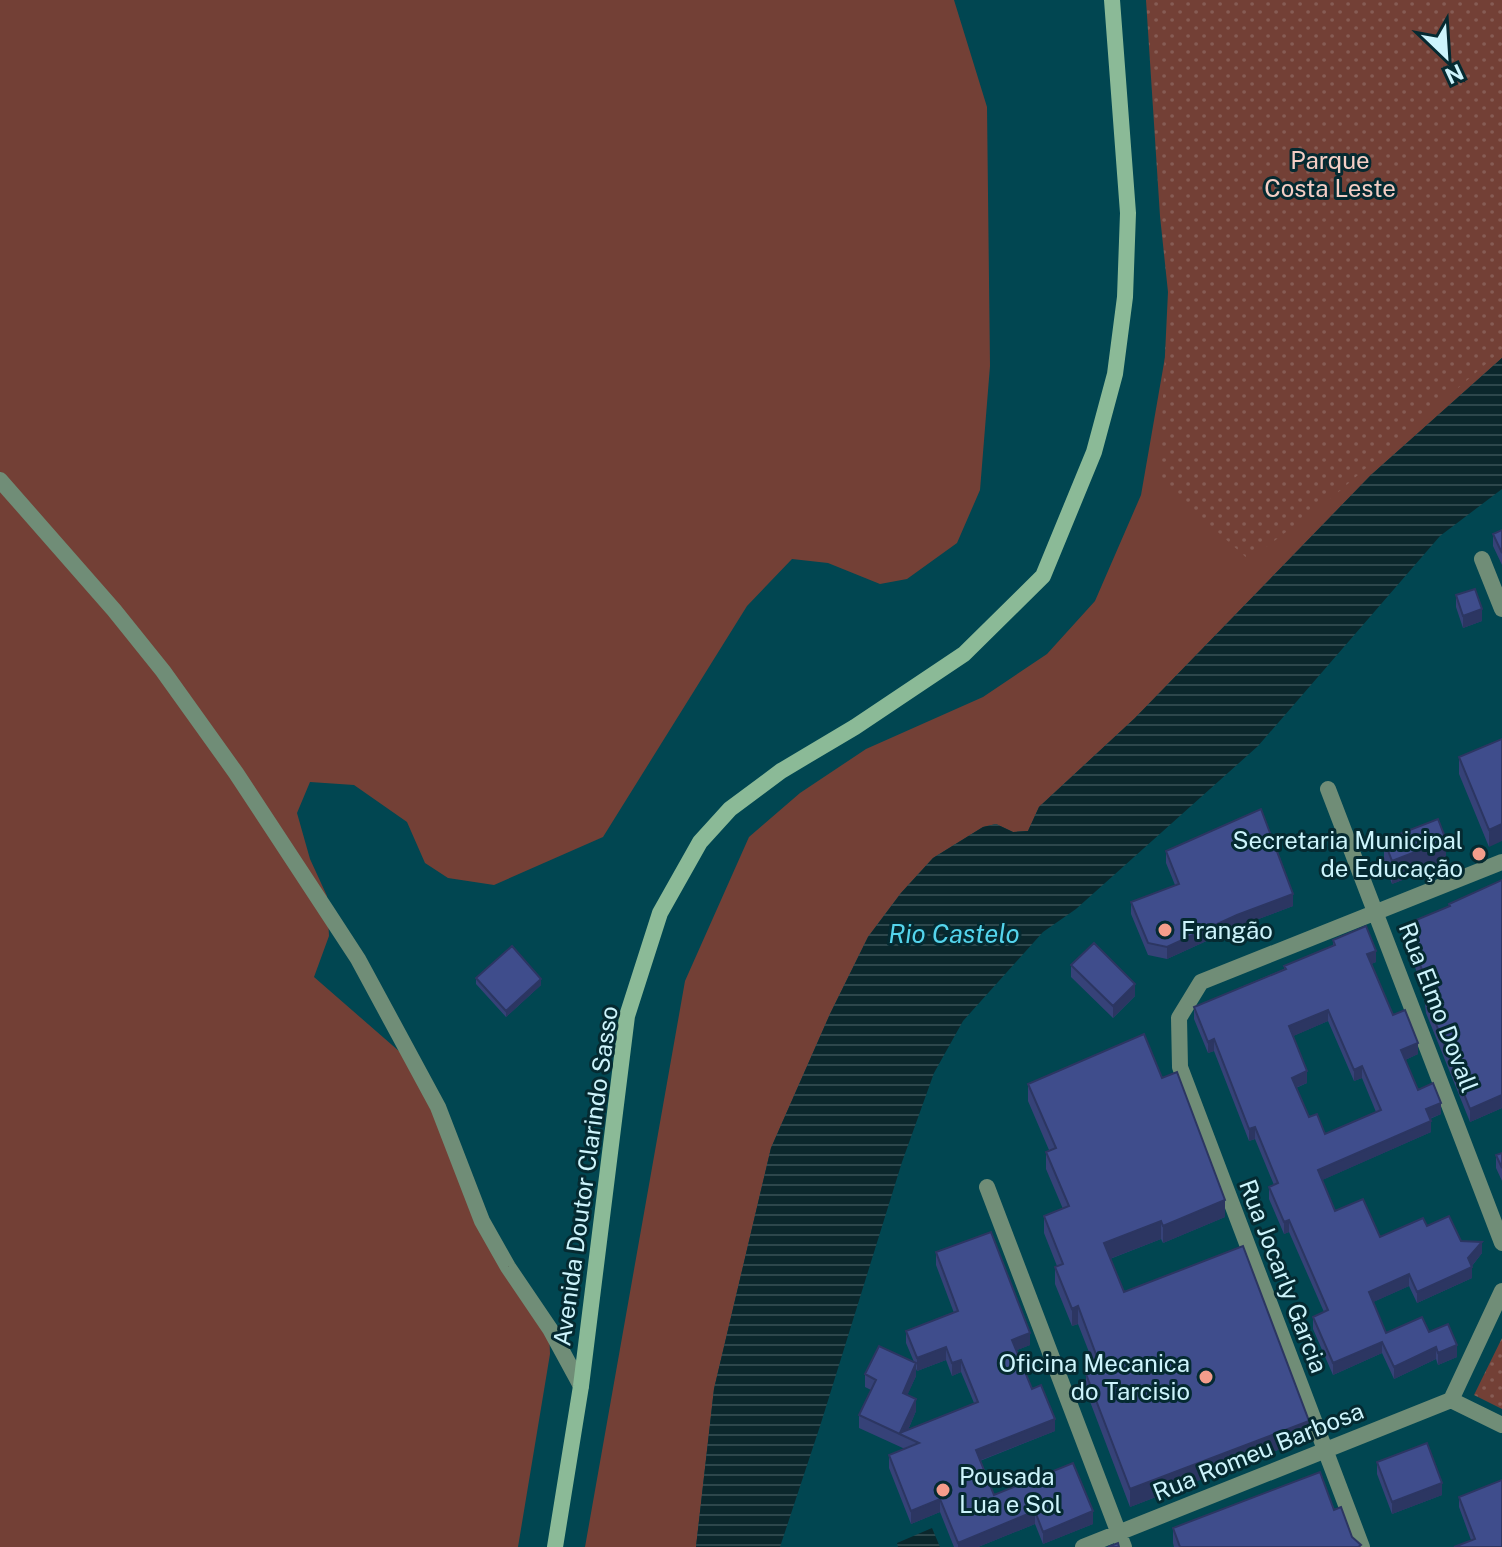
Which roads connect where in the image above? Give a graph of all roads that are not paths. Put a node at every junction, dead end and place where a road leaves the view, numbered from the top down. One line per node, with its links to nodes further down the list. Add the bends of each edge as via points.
1 (1112, 0): 11 (main road, Avenida Doutor Clarindo Sasso, via 1128,213 1125,297 1115,374 1094,452 1043,576 964,654 730,809 700,842 660,913 627,1016)
2 (0, 480): 11 (street, via 163,671 358,959 438,1107 482,1221)
3 (1482, 559): 4 (street)
4 (1502, 609)
5 (1328, 789): 7 (street, Rua Elmo Dovall)
6 (1502, 862): 7 (street)
7 (1377, 910): 9 (street, Rua Elmo Dovall); 14 (street, Rua Jocarly Garcia, via 1201,982 1179,1018 1180,1067)
8 (987, 1187): 15 (street)
9 (1502, 1243)
10 (1502, 1291): 12 (street)
11 (581, 1386): 16 (main road, Avenida Doutor Clarindo Sasso)
12 (1451, 1400): 13 (street); 14 (street, Rua Romeu Barbosa)
13 (1502, 1425)
14 (1325, 1451): 15 (street, Rua Romeu Barbosa); 18 (street, Rua Jocarly Garcia)
15 (1121, 1540): 17 (street, Rua Romeu Barbosa)
16 (555, 1547)
17 (1083, 1547)
18 (1362, 1547)

